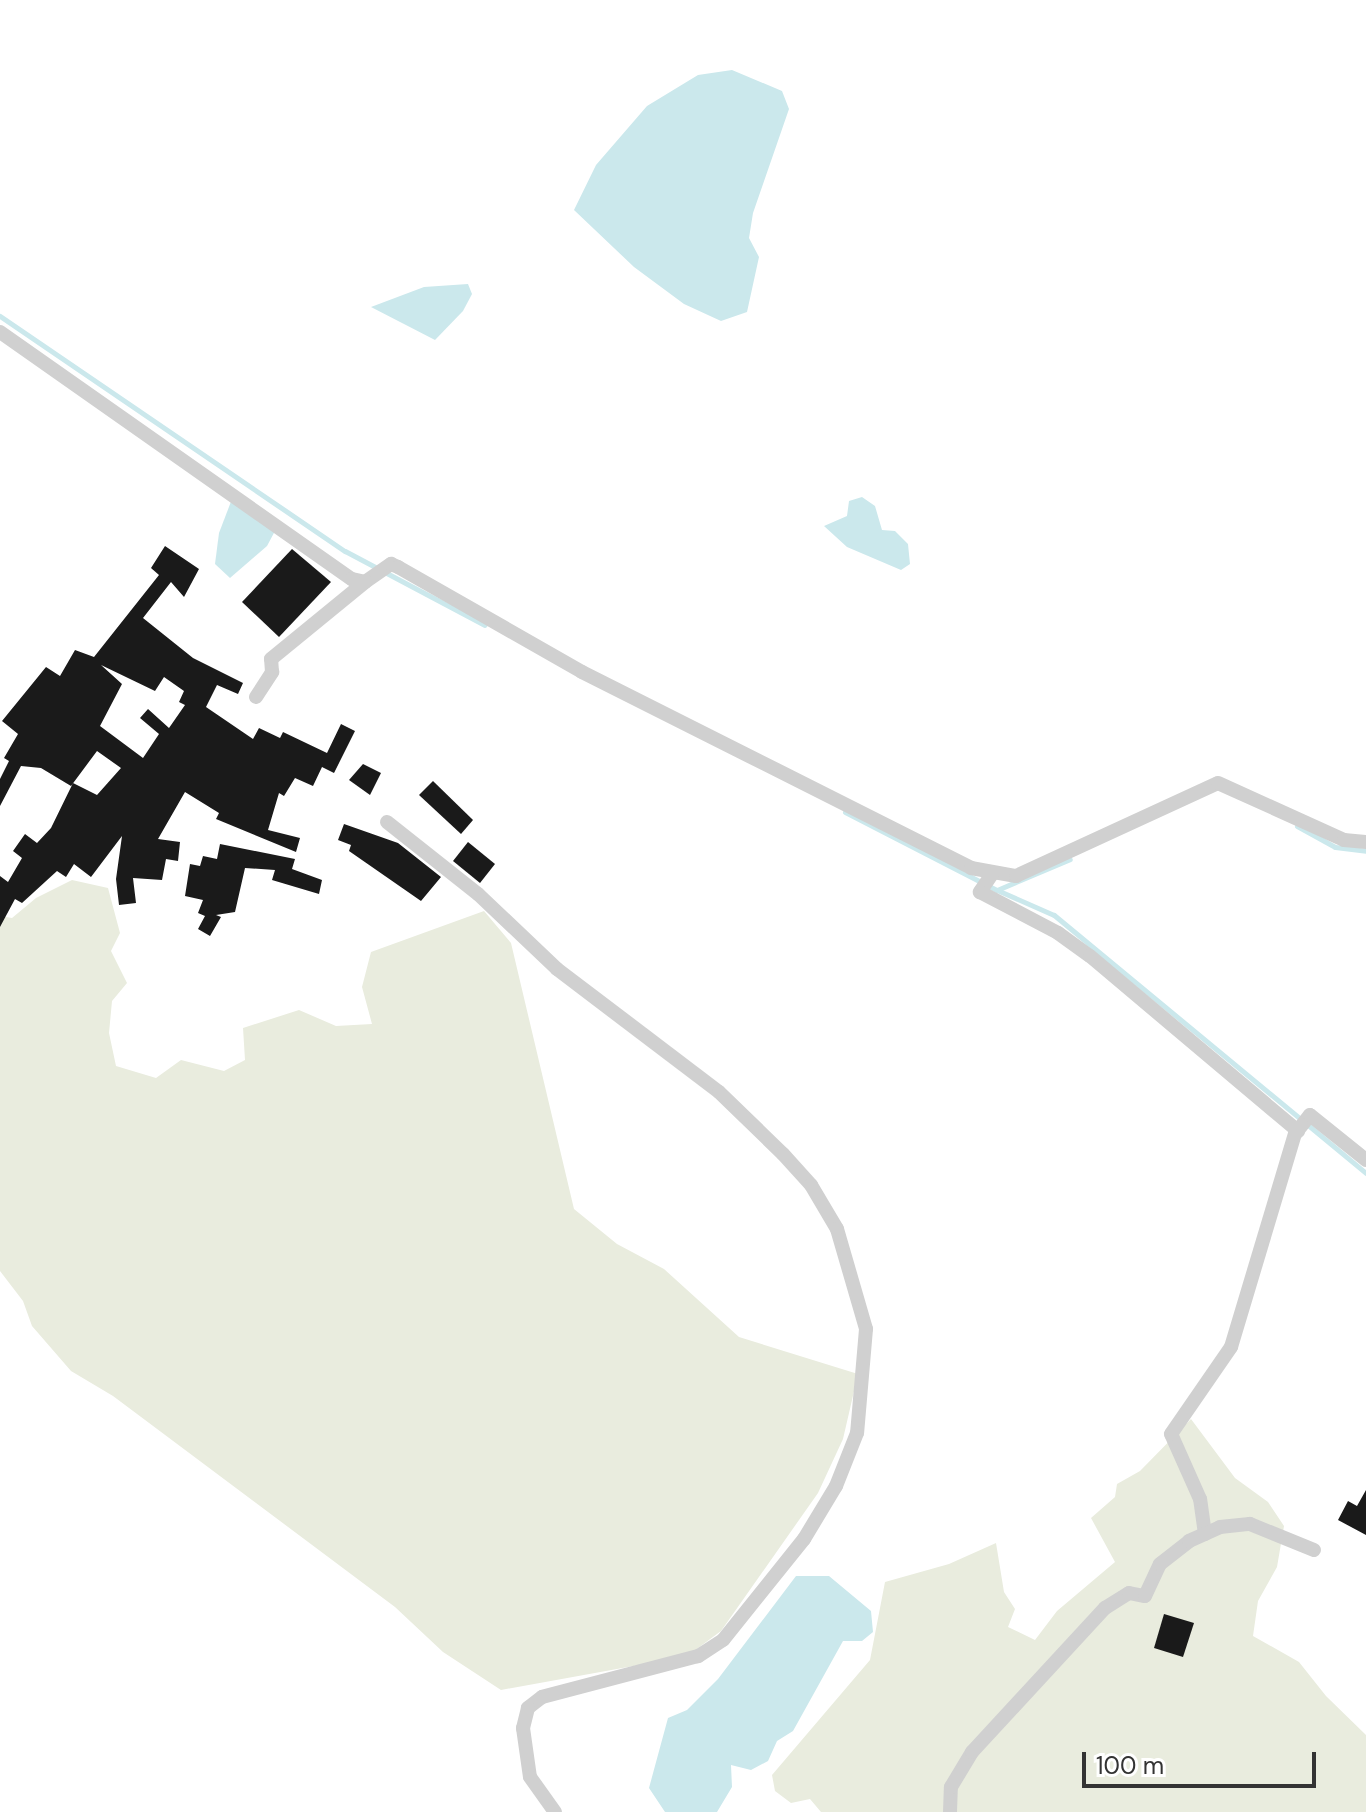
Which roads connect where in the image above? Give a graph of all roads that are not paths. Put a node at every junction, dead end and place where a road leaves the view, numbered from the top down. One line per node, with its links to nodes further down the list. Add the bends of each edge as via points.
1 (0, 332): 2 (street, via 352,579)
2 (370, 579): 3 (street, via 271,659 272,672); 6 (street, via 389,566 596,679)
3 (256, 697)
4 (387, 822): 11 (street, via 478,894 557,969 719,1092 783,1154 811,1185 837,1229 866,1329 857,1433 836,1486 804,1539 723,1640 698,1656 542,1697 528,1708 523,1728 530,1777)
5 (1366, 842): 6 (street, via 1344,840 1218,783 1016,876)
6 (991, 876): 7 (street, via 980,892 1090,956)
7 (1302, 1125): 8 (street); 9 (street, via 1231,1347 1171,1434 1200,1499)
8 (1366, 1160)
9 (1205, 1534): 10 (street, via 1250,1524); 12 (street, via 1160,1564 1145,1596 1129,1593 1105,1608 981,1742 951,1787)
10 (1314, 1550)
11 (555, 1812)
12 (950, 1812)

